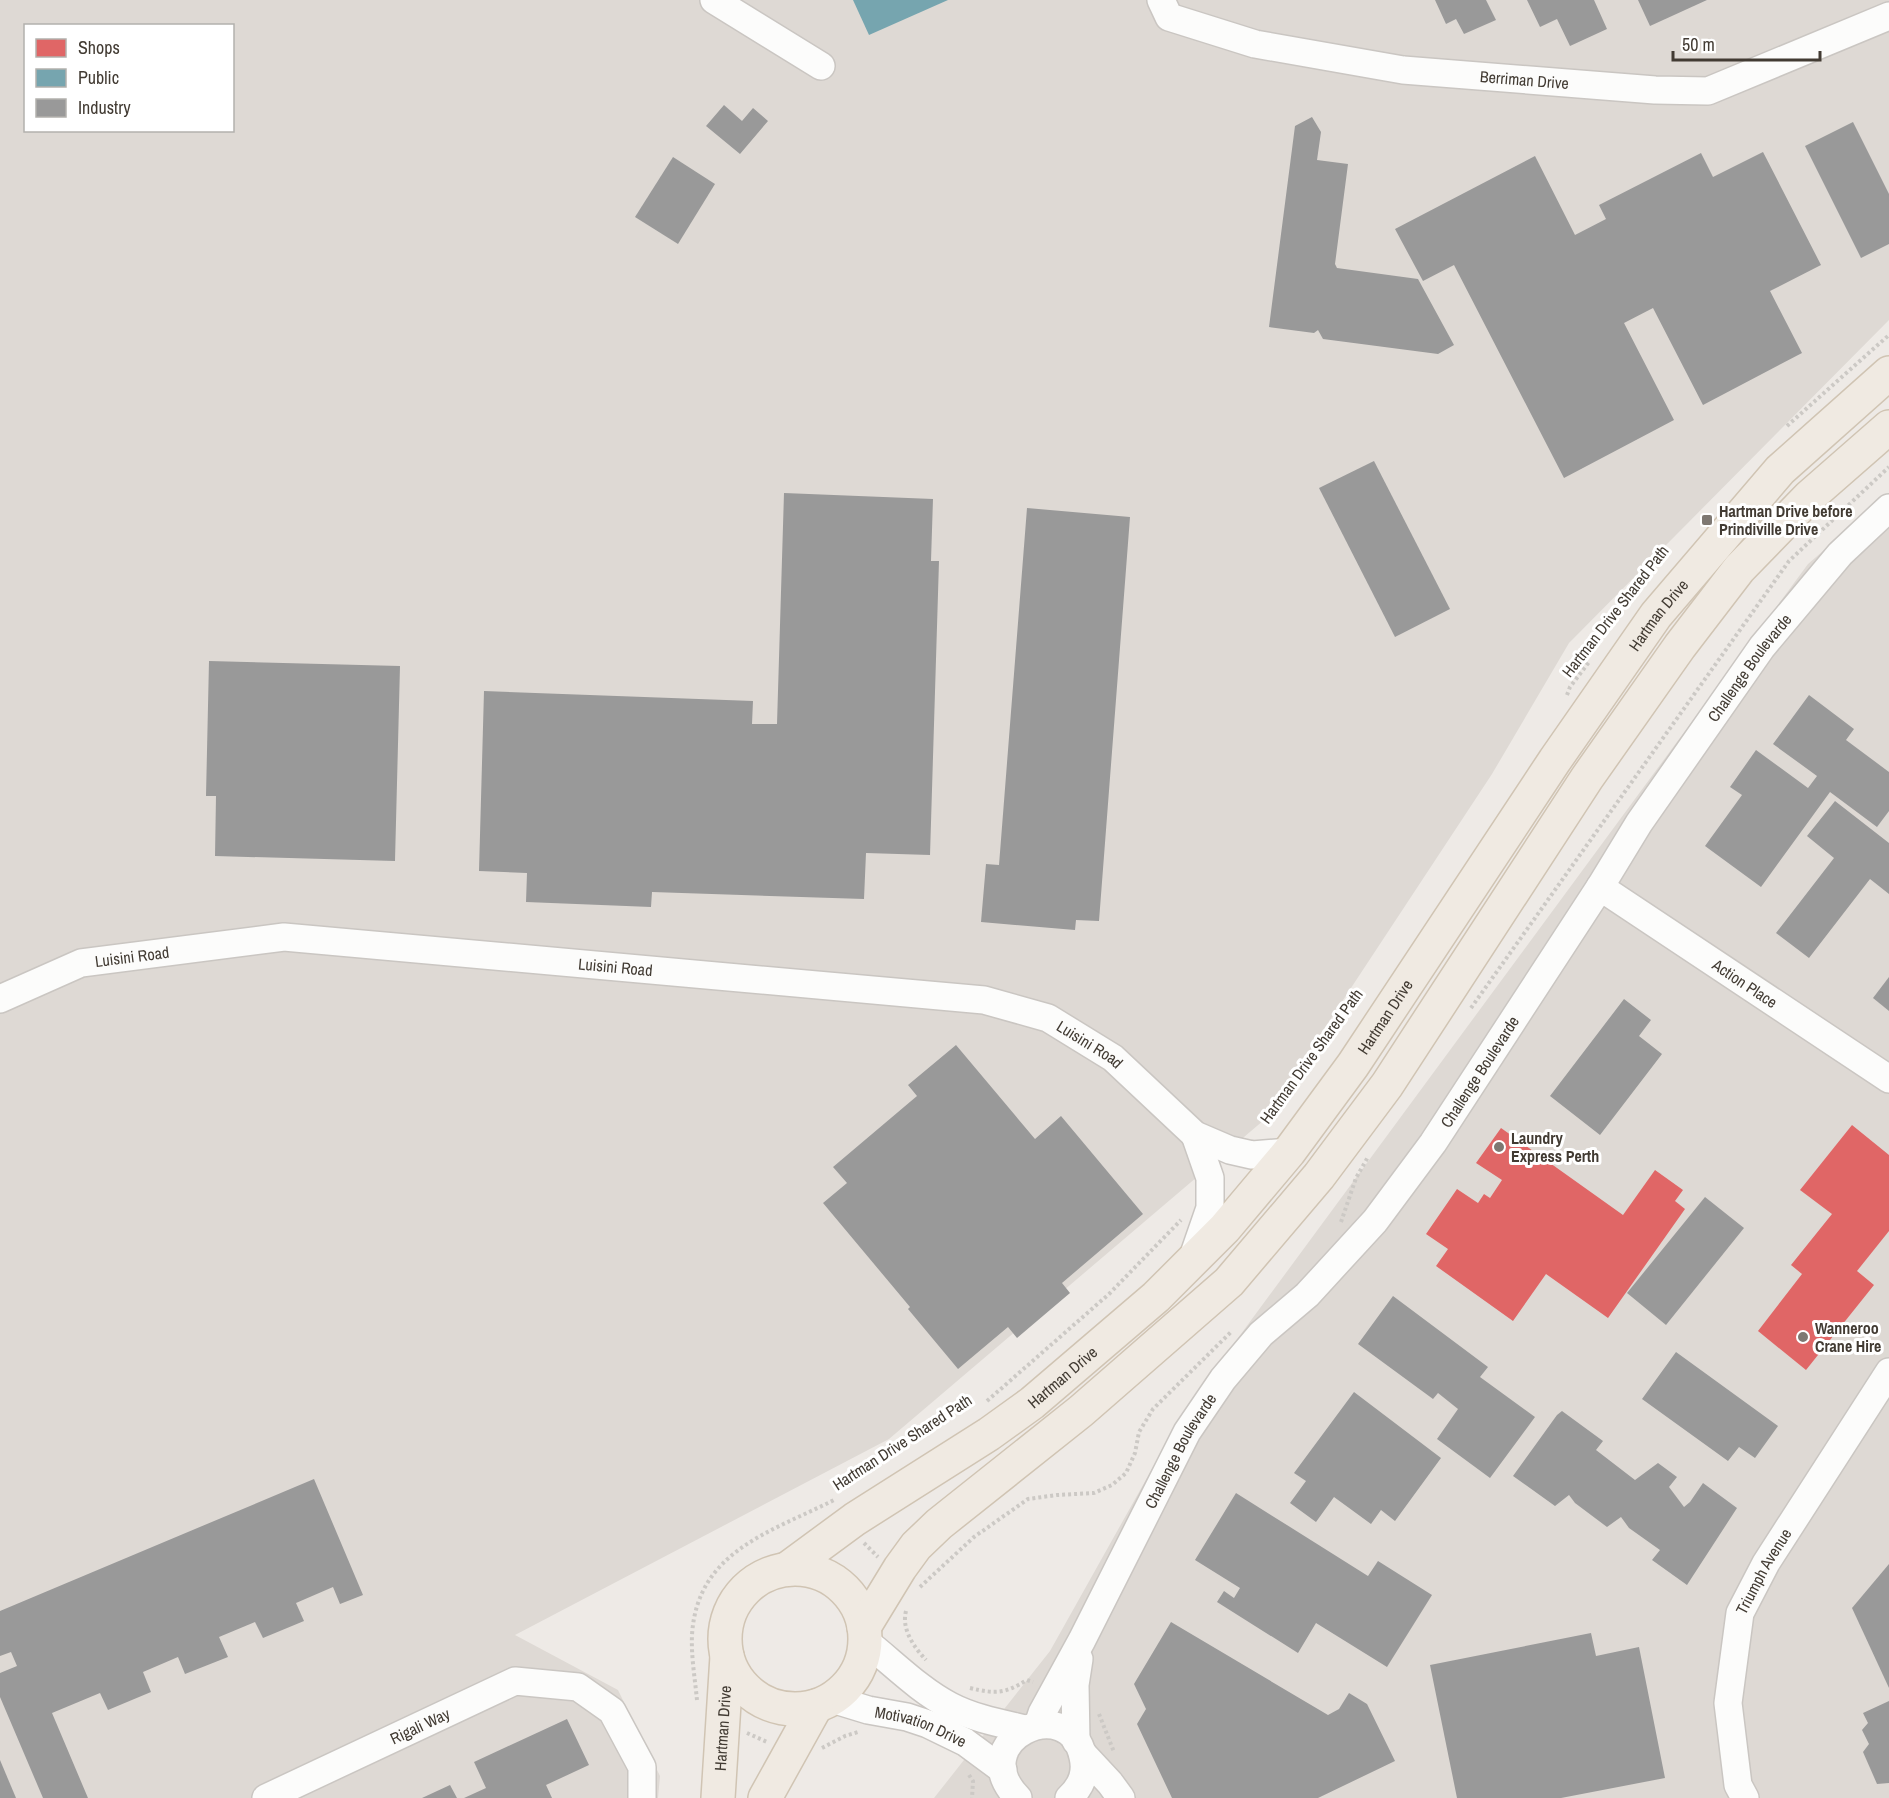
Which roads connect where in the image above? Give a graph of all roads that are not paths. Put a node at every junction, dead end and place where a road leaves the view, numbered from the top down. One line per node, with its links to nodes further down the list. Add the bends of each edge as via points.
1 (714, 0): 4 (street)
2 (1161, 0): 3 (street, Berriman Drive, via 1169,17 1255,44 1403,70 1708,91)
3 (1886, 13)
4 (821, 66)
5 (1889, 373): 12 (main road, Hartman Drive, via 1780,470 1656,615 1353,1065)
6 (1889, 428): 16 (main road, via 1809,497 1739,569 1587,778 1387,1084 1319,1176 1229,1282 1081,1411 916,1546)
7 (1889, 508): 8 (street, Challenge Boulevarde, via 1840,554 1762,647 1639,823)
8 (1600, 887): 10 (street, Action Place); 17 (street, Challenge Boulevarde, via 1433,1143 1376,1221 1307,1295 1261,1334 1223,1379 1187,1432)
9 (0, 999): 11 (street, Luisini Road, via 81,963 284,937 984,1000 1048,1018 1113,1058)
10 (1889, 1079)
11 (1195, 1135): 12 (street, Luisini Road, via 1252,1155); 13 (street, Luisini Road, via 1209,1178 1210,1208)
12 (1289, 1152): 13 (main road, Hartman Drive)
13 (1191, 1262): 15 (main road, Hartman Drive, via 1156,1297 1032,1402 989,1434 846,1509)
14 (1889, 1372): 29 (street, Triumph Avenue, via 1766,1563 1740,1613 1728,1703 1738,1785)
15 (787, 1569): 16 (main road, via 822,1574 837,1583 859,1610); 18 (main road, via 755,1581 738,1599 727,1622)
16 (865, 1634): 19 (main road, via 861,1664 849,1684); 20 (street, Motivation Drive, via 949,1706 982,1720)
17 (1082, 1640): 20 (street, Challenge Boulevarde); 21 (street, Challenge Boulevarde, via 1074,1685)
18 (727, 1656): 19 (main road, via 736,1677 751,1694 771,1705 794,1709); 25 (main road, Hartman Drive, via 710,1715)
19 (824, 1703): 22 (street, Motivation Drive, via 928,1724 965,1742); 26 (main road, via 803,1753)
20 (1031, 1727): 21 (street, Motivation Drive, via 1052,1725 1066,1731); 22 (street, Challenge Boulevarde, via 1007,1746 1003,1758)
21 (1080, 1747): 27 (street, Challenge Boulevarde, via 1085,1765 1083,1777); 28 (street)
22 (1007, 1787)
23 (266, 1798): 24 (street, Rigali Way, via 515,1681 578,1687 612,1711 642,1767)
24 (642, 1798)
25 (718, 1798)
26 (765, 1798)
27 (1069, 1798)
28 (1121, 1798)
29 (1745, 1798)

